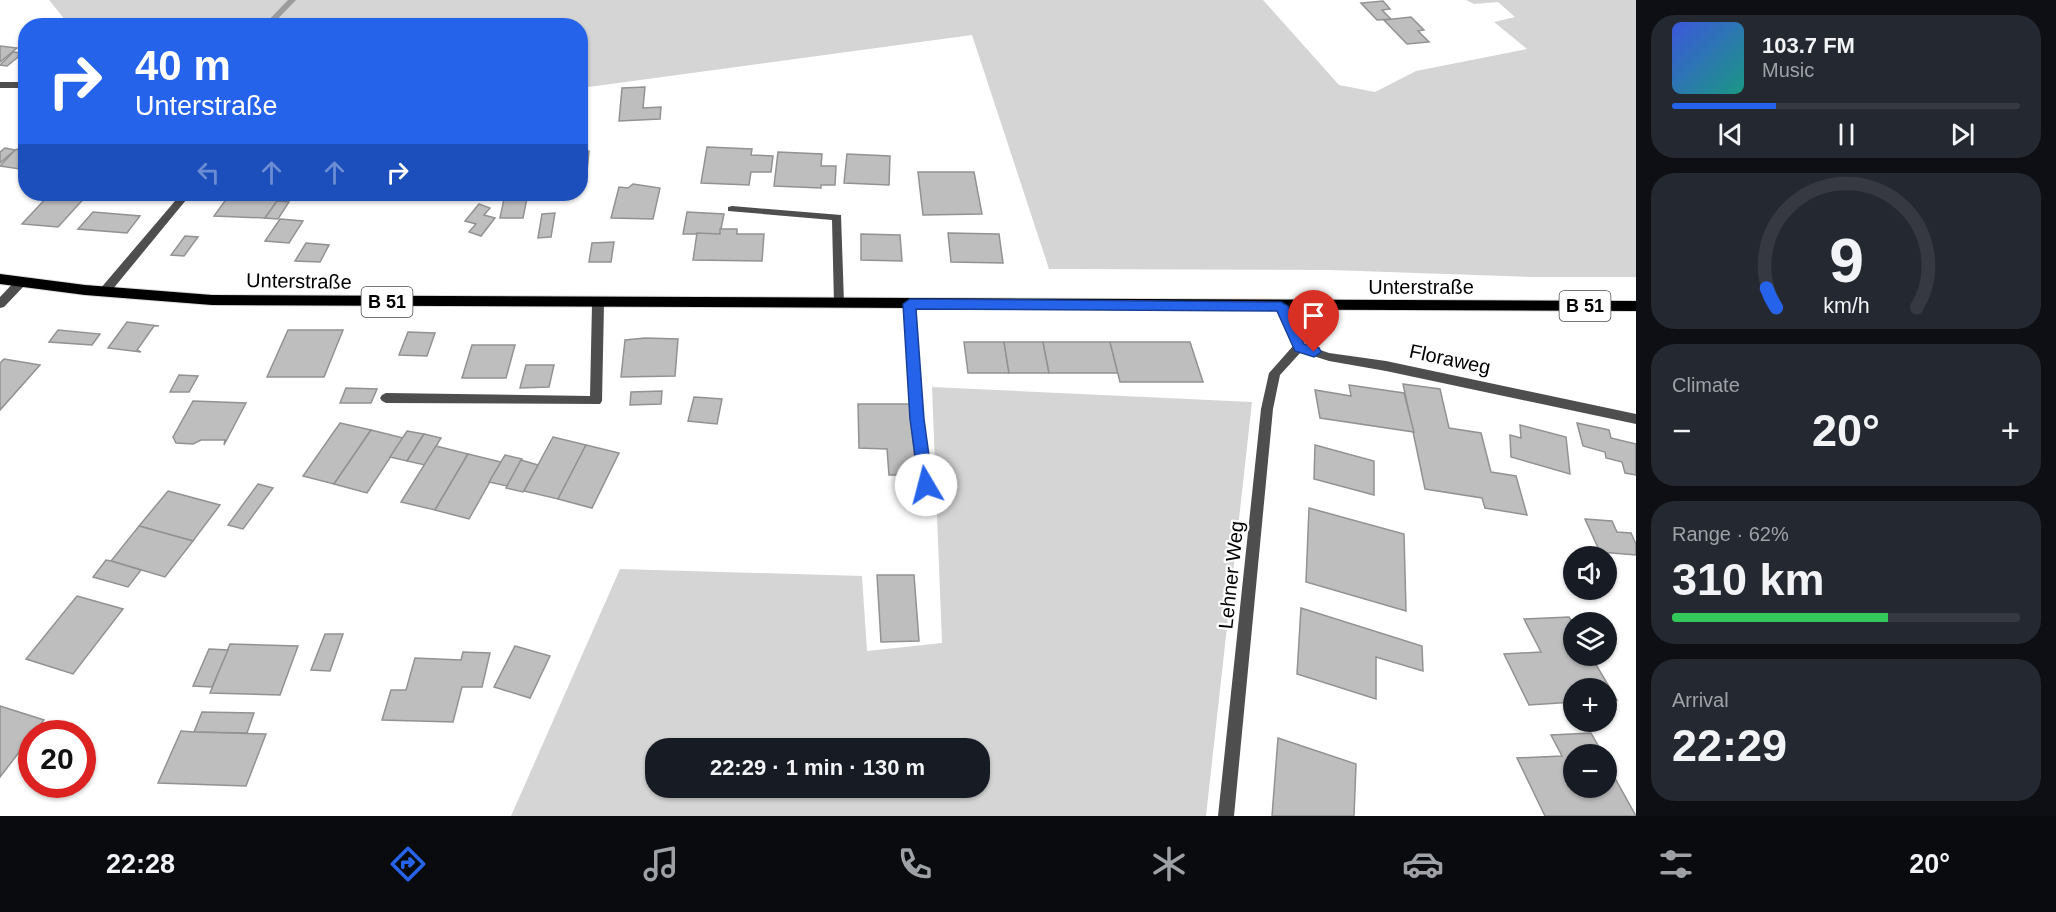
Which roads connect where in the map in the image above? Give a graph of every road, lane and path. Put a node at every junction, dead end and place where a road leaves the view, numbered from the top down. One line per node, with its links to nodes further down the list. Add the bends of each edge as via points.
1 (0, 85): 2 (street)
2 (18, 85)
3 (180, 201): 7 (street)
4 (732, 209): 8 (street, via 837,217)
5 (0, 279): 6 (main road, Unterstraße / B 51)
6 (21, 282): 7 (main road, Unterstraße / B 51); 9 (street)
7 (104, 292): 10 (main road, Unterstraße / B 51, via 212,300)
8 (839, 303): 10 (main road, Unterstraße / B 51); 11 (main road, Unterstraße / B 51)
9 (0, 304)
10 (598, 304): 15 (street, via 596,401)
11 (910, 304): 12 (main road, Unterstraße / B 51); 17 (street, via 917,419)
12 (1281, 306): 13 (main road, Unterstraße / B 51); 14 (street)
13 (1636, 306)
14 (1299, 347): 16 (street, Floraweg, via 1329,357); 18 (street, Lehner Weg, via 1275,372 1267,409)
15 (386, 398)
16 (1636, 419)
17 (926, 485)
18 (1226, 816)

